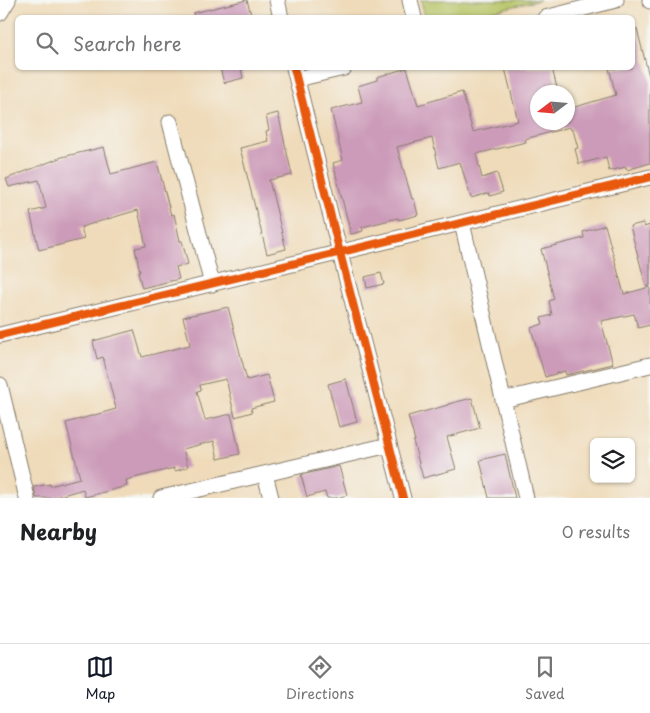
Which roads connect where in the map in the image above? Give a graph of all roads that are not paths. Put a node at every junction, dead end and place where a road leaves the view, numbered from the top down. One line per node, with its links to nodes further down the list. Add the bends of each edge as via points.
1 (8, 0): 5 (street)
2 (277, 0): 6 (street)
3 (410, 0): 7 (street)
4 (616, 0): 8 (street)
5 (0, 13)
6 (281, 15)
7 (413, 15)
8 (557, 15)
9 (324, 70): 10 (street)
10 (295, 73): 14 (street)
11 (170, 122): 15 (street)
12 (650, 177): 13 (street)
13 (462, 223): 14 (street); 19 (street)
14 (340, 253): 15 (street); 20 (street)
15 (212, 284): 16 (street)
16 (0, 335)
17 (650, 365): 19 (street)
18 (0, 386): 22 (street)
19 (503, 400): 26 (street)
20 (389, 445): 21 (street); 25 (street)
21 (265, 474): 23 (street); 24 (street)
22 (27, 498)
23 (161, 498)
24 (271, 498)
25 (403, 498)
26 (526, 498)

